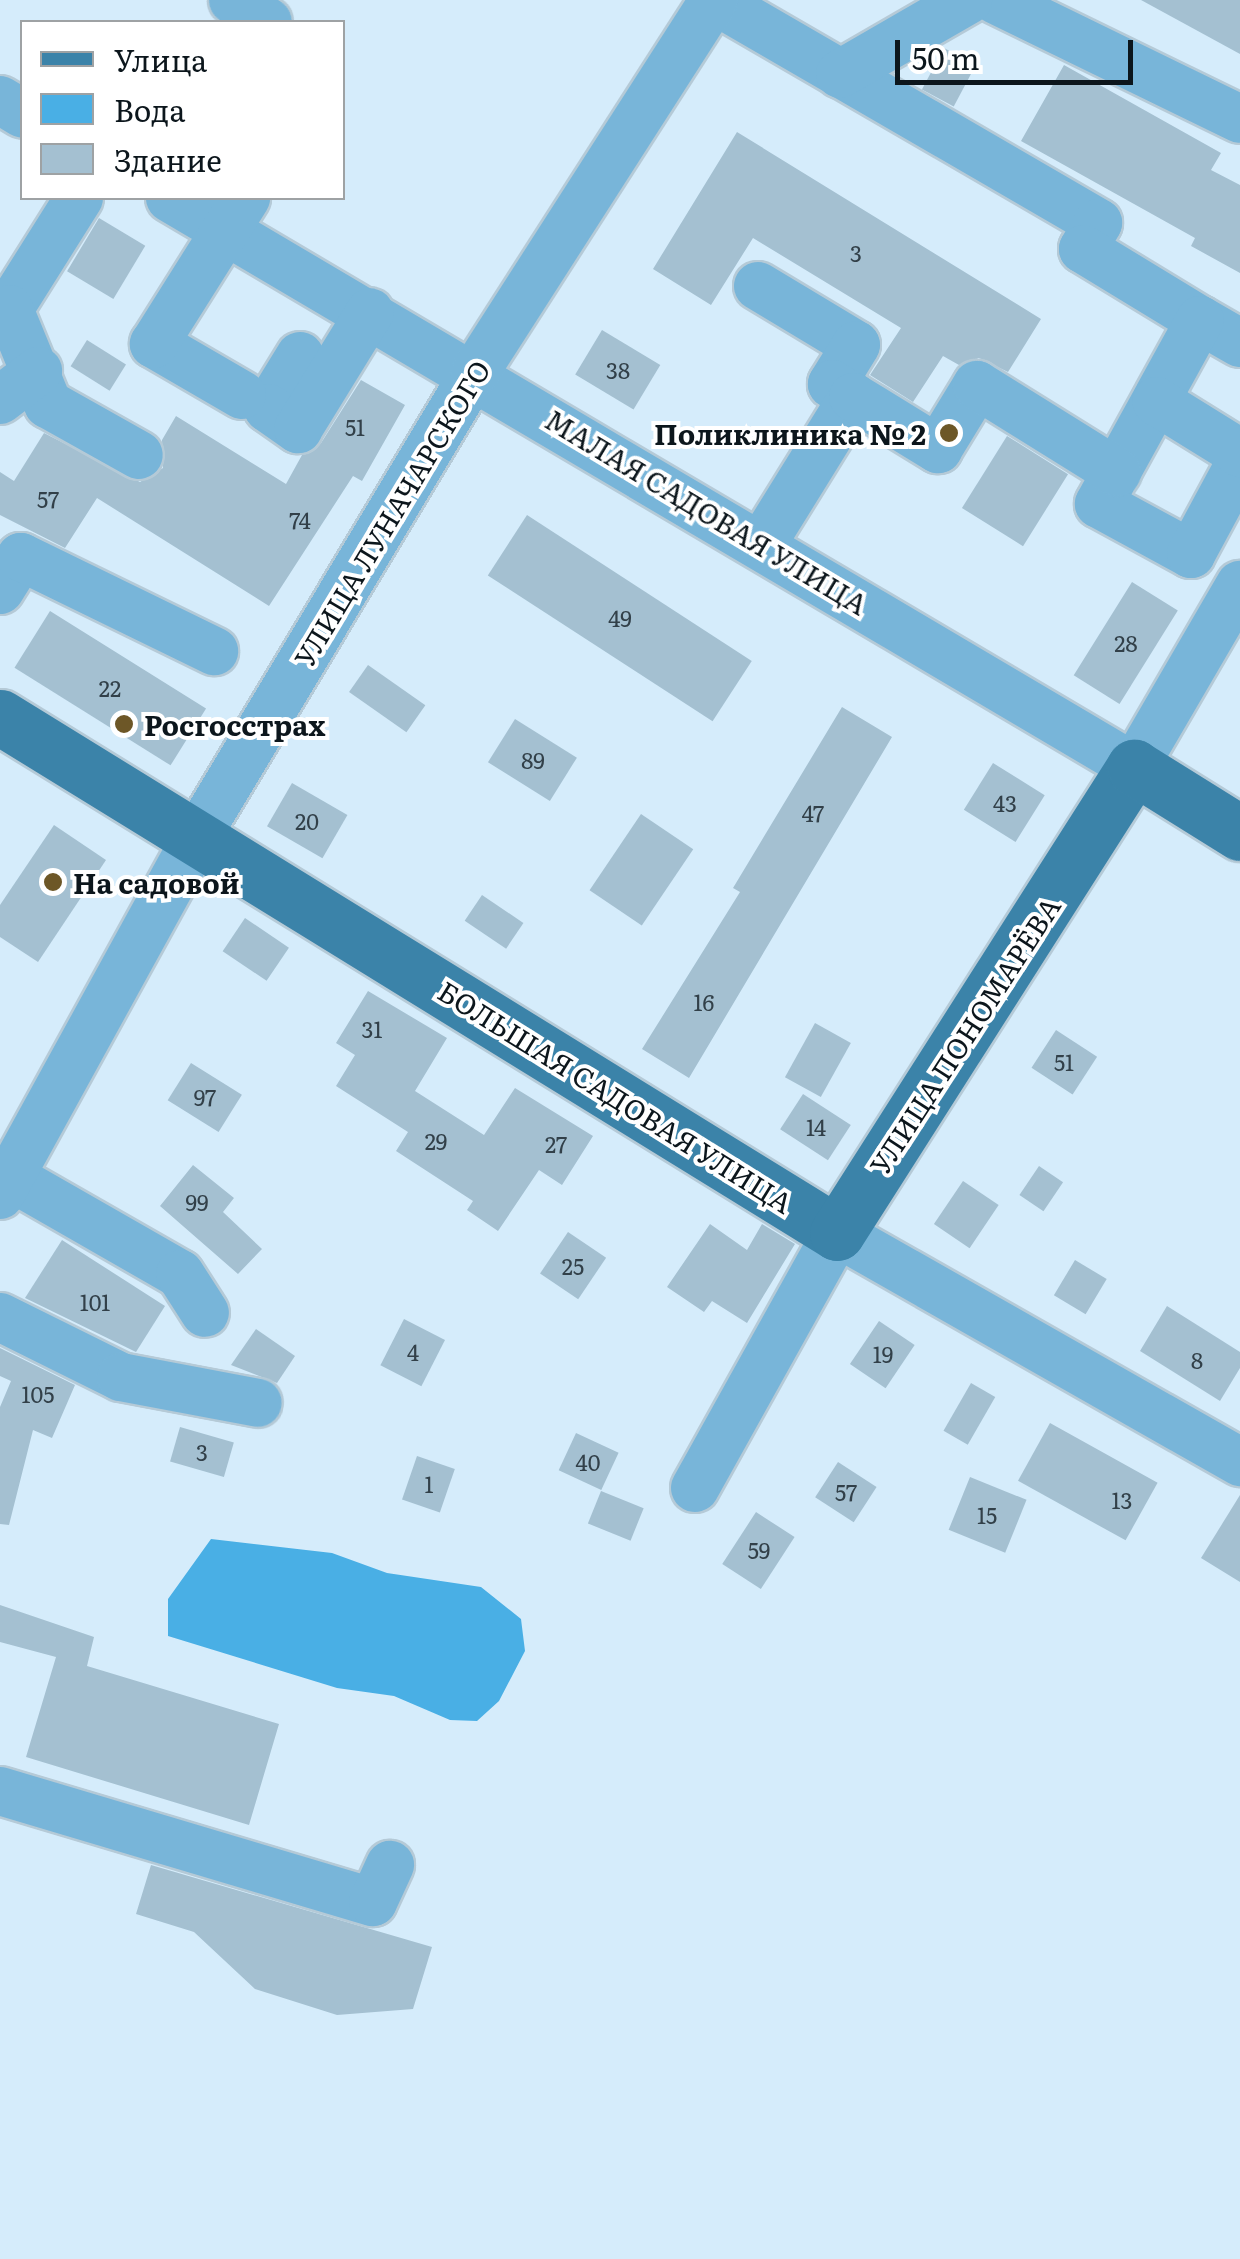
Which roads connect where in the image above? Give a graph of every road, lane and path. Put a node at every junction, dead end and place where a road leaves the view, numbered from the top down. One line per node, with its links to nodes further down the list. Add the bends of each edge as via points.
1 (233, 0): 5 (street)
2 (714, 0): 6 (street); 16 (street, УЛИЦА ЛУНАЧАРСКОГО)
3 (968, 0): 6 (street, via 918,23)
4 (996, 0): 7 (street)
5 (265, 20)
6 (840, 74): 13 (street, via 1098,223 1083,249)
7 (1240, 119)
8 (79, 200): 15 (street, via 9,308)
9 (178, 200): 10 (street, МАЛАЯ САДОВАЯ УЛИЦА)
10 (237, 214): 12 (street, МАЛАЯ САДОВАЯ УЛИЦА); 17 (street, via 154,344)
11 (758, 286): 18 (street, via 856,345 832,384)
12 (370, 312): 14 (street, via 298,430 268,408); 16 (street, МАЛАЯ САДОВАЯ УЛИЦА)
13 (1220, 331): 20 (street)
14 (300, 356)
15 (38, 372): 19 (street); 22 (street, via 48,404)
16 (475, 372): 25 (street, МАЛАЯ САДОВАЯ УЛИЦА); 32 (street, УЛИЦА ЛУНАЧАРСКОГО)
17 (242, 395)
18 (853, 397): 24 (street, via 938,449 978,386); 25 (street)
19 (0, 400)
20 (1156, 402): 21 (street); 24 (street)
21 (1240, 453)
22 (139, 455)
23 (1240, 463): 24 (street, via 1191,554 1099,504)
24 (1117, 472)
25 (762, 544): 30 (street, МАЛАЯ САДОВАЯ УЛИЦА)
26 (1240, 585): 30 (street, УЛИЦА ПОНОМАРЁВА)
27 (0, 590): 28 (street, via 21,557)
28 (214, 651)
29 (0, 717): 32 (main road, БОЛЬШАЯ САДОВАЯ УЛИЦА)
30 (1134, 767): 31 (main road, МАЛАЯ САДОВАЯ УЛИЦА); 34 (main road, УЛИЦА ПОНОМАРЁВА)
31 (1240, 833)
32 (196, 836): 33 (street, УЛИЦА ЛУНАЧАРСКОГО); 34 (main road, БОЛЬШАЯ САДОВАЯ УЛИЦА)
33 (4, 1181): 35 (street, via 180,1274)
34 (838, 1233): 38 (street, БОЛЬШАЯ САДОВАЯ УЛИЦА); 39 (street, УЛИЦА ПОНОМАРЁВА)
35 (206, 1313)
36 (0, 1317): 37 (street, via 121,1377)
37 (258, 1403)
38 (1240, 1462)
39 (695, 1488)
40 (0, 1791): 41 (street, via 373,1902)
41 (390, 1865)

